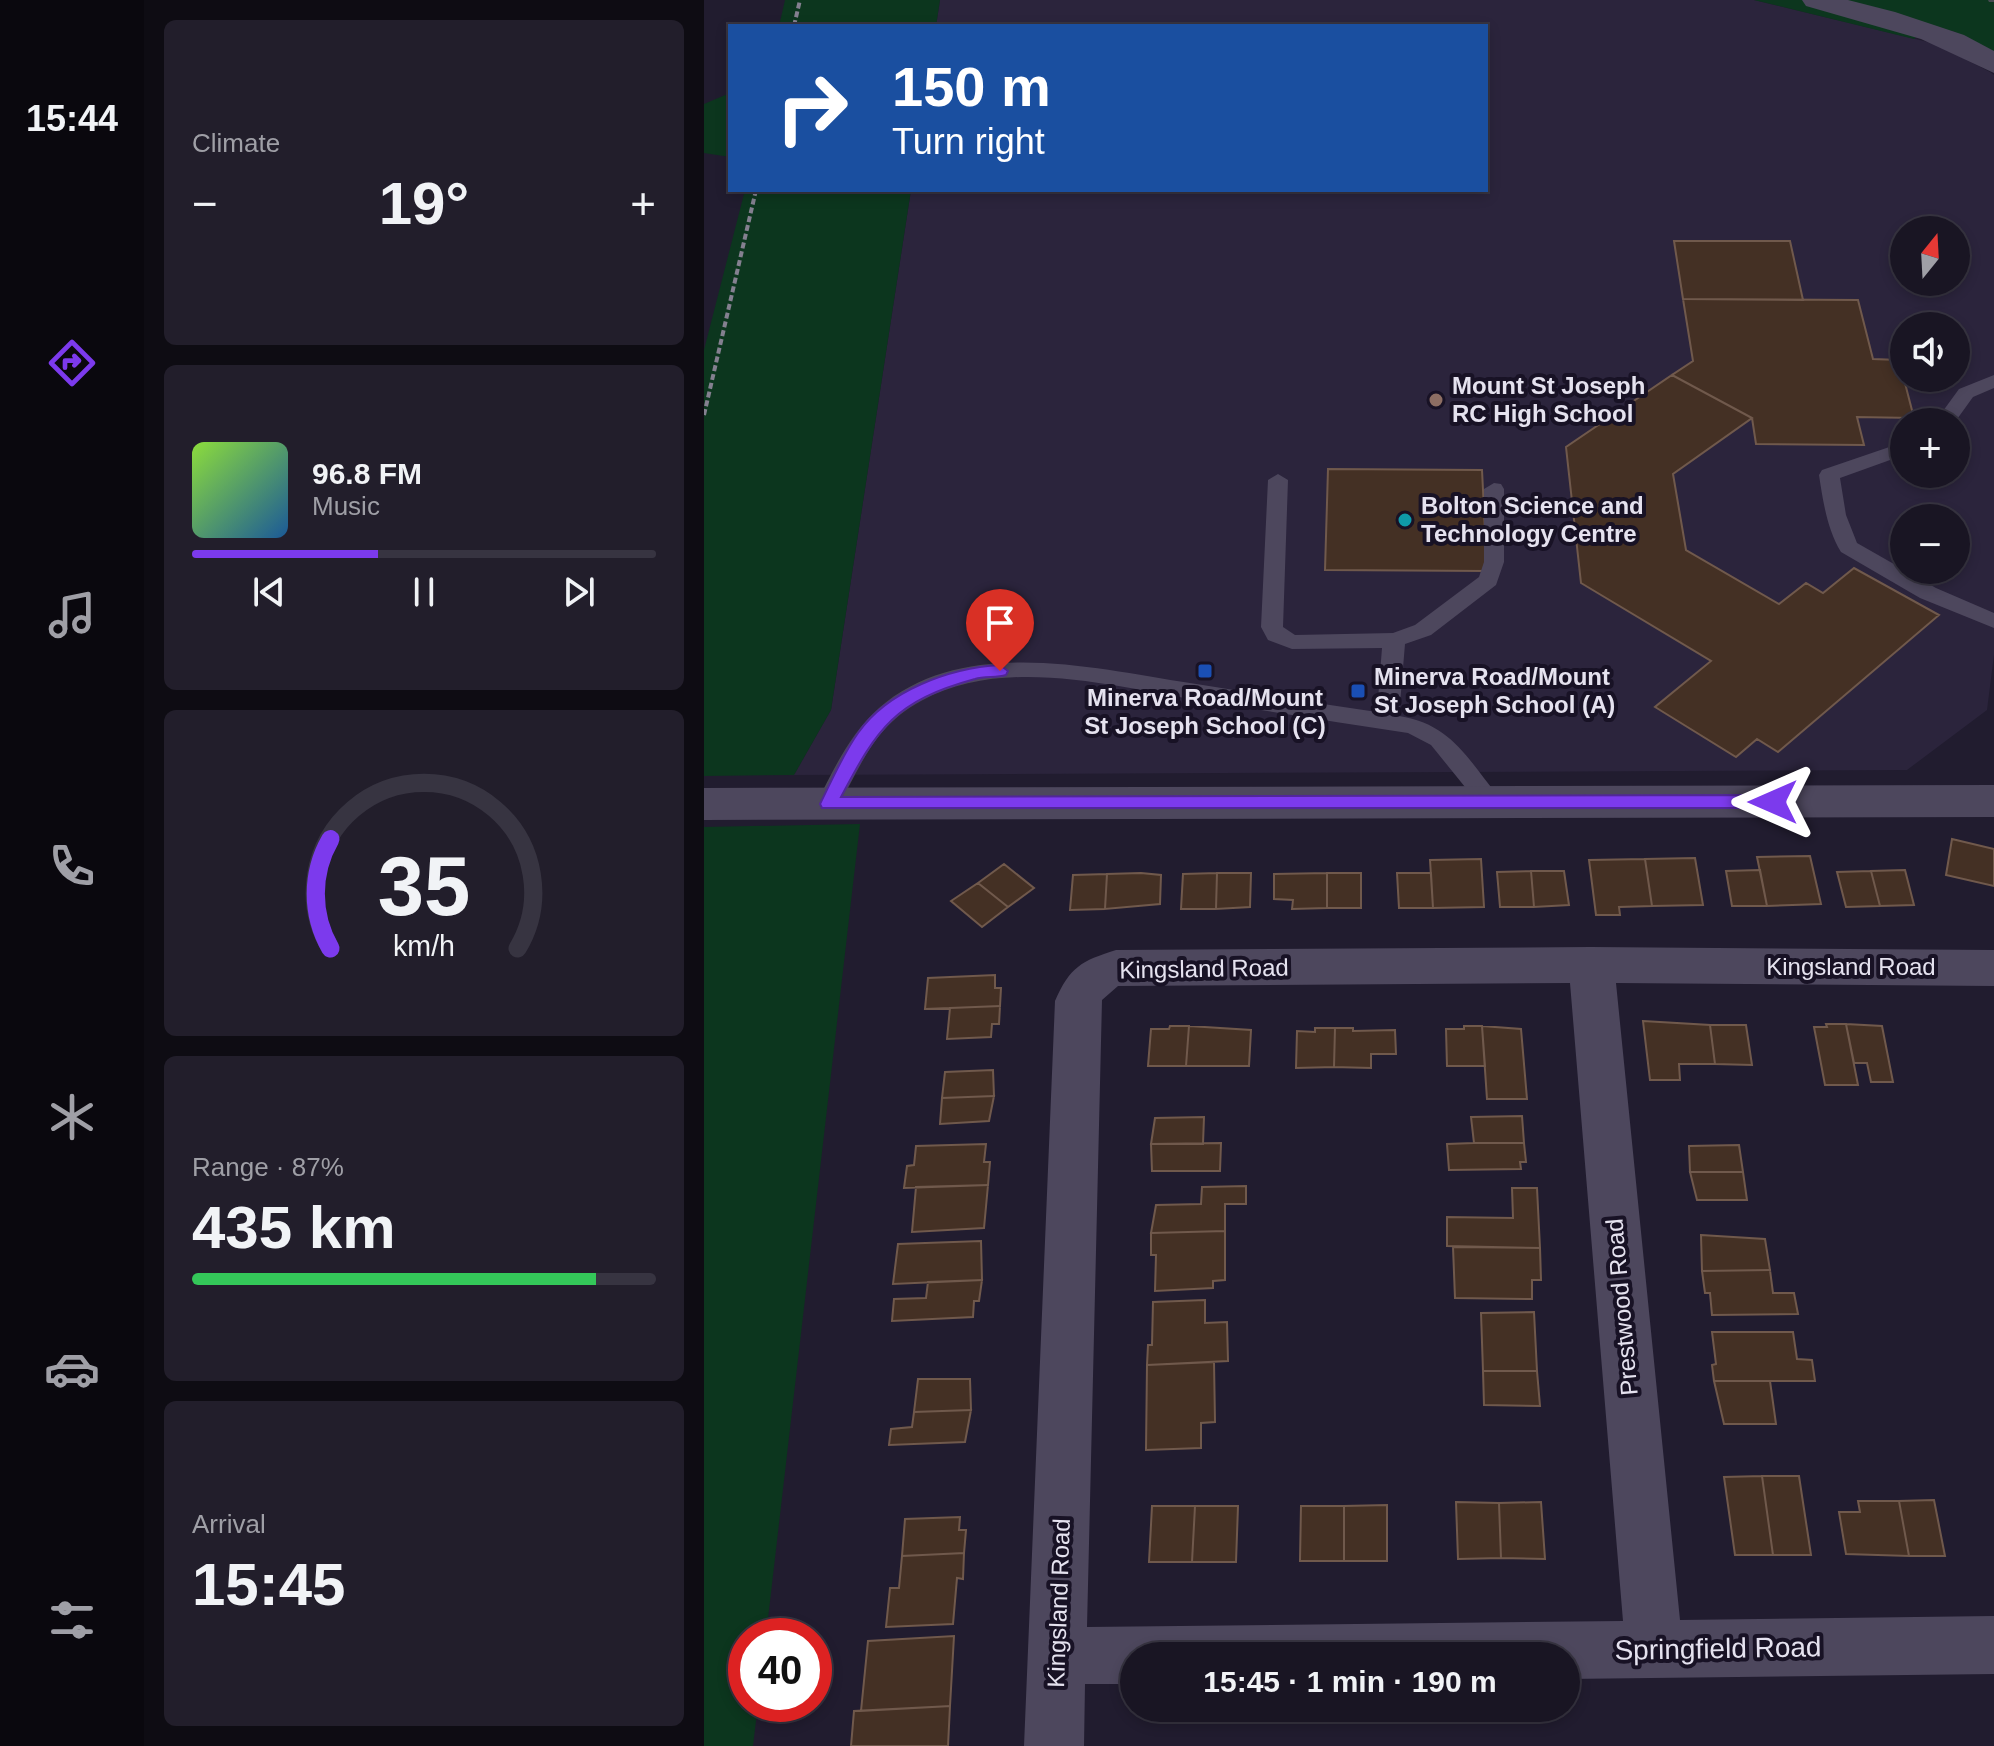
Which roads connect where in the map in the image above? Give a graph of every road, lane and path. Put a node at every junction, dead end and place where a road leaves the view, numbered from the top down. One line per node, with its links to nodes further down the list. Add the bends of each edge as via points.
1 (800, 0): 3 (path)
2 (1816, 0): 4 (street, via 1923,30)
3 (794, 24)
4 (1994, 64)
5 (756, 192): 8 (path)
6 (1994, 381): 7 (lane, via 1966,393)
7 (1955, 408)
8 (704, 415)
9 (1890, 453): 12 (lane, via 1829,475 1848,547 1928,593)
10 (1278, 480): 13 (lane, via 1272,627 1276,635 1292,642)
11 (1494, 489): 13 (lane, via 1494,562 1489,580 1423,630)
12 (1994, 621)
13 (1394, 640): 14 (lane)
14 (1387, 722): 16 (lane, via 1413,726 1439,739); 18 (lane, via 1073,673 979,672 934,685 897,705 865,735)
15 (1994, 801): 16 (street)
16 (1490, 802): 18 (street)
17 (704, 804): 18 (street)
18 (828, 804)
19 (1591, 965): 20 (street, Kingsland Road); 22 (street, Prestwood Road); 23 (street, Kingsland Road, via 1116,968 1085,984 1078,1001)
20 (1994, 968)
21 (1994, 1645): 22 (street, Springfield Road)
22 (1654, 1648): 23 (street, Springfield Road)
23 (1057, 1656): 24 (street, Kingsland Road)
24 (1054, 1746)

